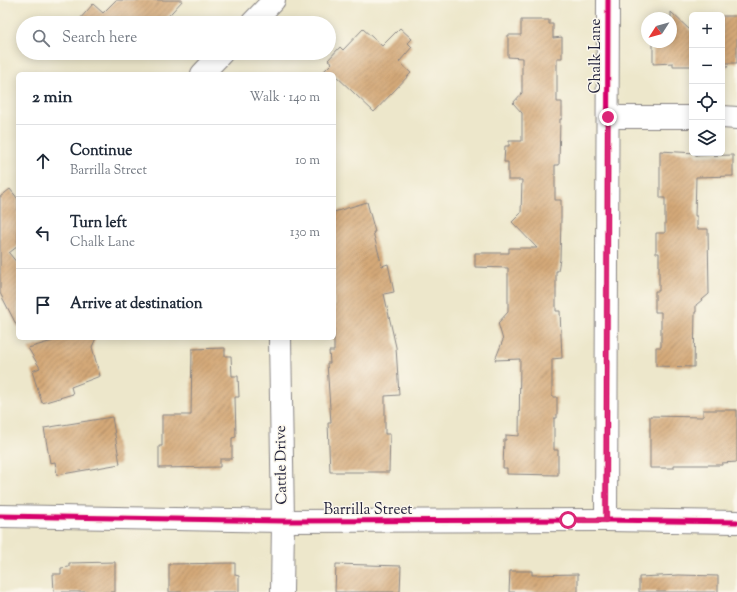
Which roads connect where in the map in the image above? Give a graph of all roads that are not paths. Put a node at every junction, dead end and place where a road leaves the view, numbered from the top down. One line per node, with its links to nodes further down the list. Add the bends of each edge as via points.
1 (274, 0): 3 (street)
2 (608, 0): 6 (street, Chalk Lane)
3 (259, 16)
4 (215, 60): 5 (street)
5 (204, 72)
6 (608, 117): 7 (street); 12 (street, Chalk Lane)
7 (689, 117)
8 (725, 117): 9 (street)
9 (737, 118)
10 (280, 340): 13 (street, Cattle Drive)
11 (0, 516): 13 (street, Barrilla Street)
12 (606, 520): 13 (street, Barrilla Street); 14 (street, Barrilla Street)
13 (283, 521): 15 (street, Cattle Drive)
14 (737, 522)
15 (282, 592)

